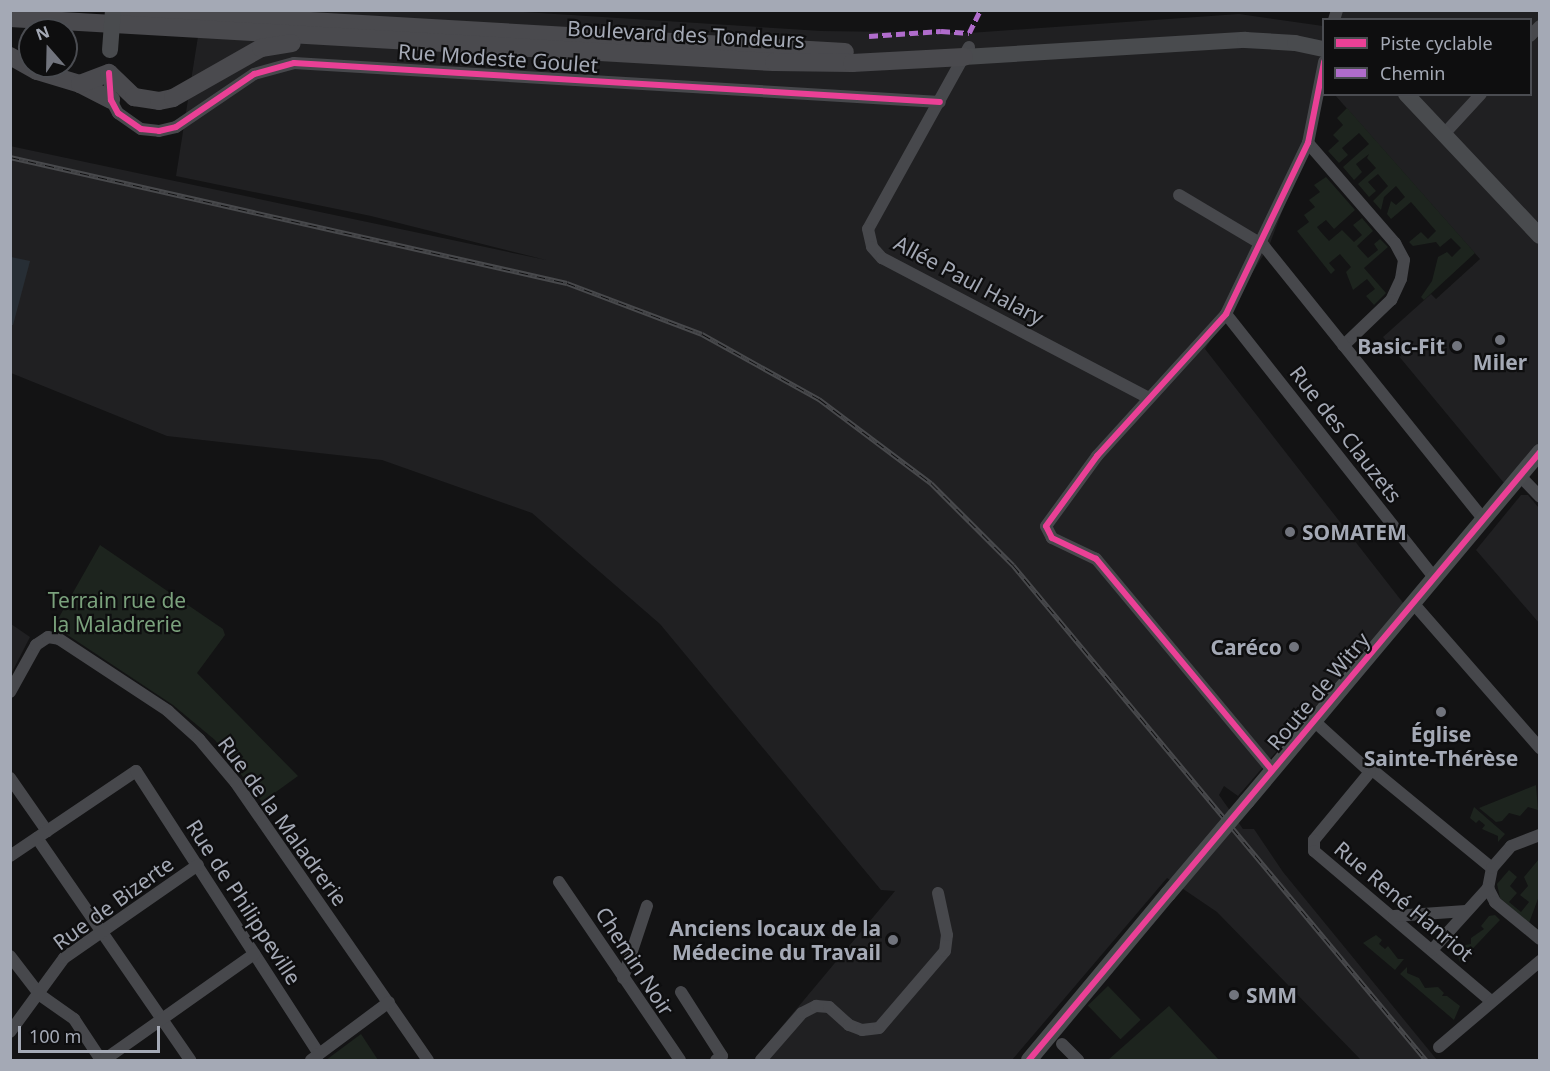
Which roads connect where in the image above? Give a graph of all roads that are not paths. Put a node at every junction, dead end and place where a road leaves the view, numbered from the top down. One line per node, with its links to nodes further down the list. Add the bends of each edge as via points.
1 (112, 10): 12 (main road, bridge)
2 (121, 10): 5 (highway, Boulevard des Tondeurs)
3 (263, 10): 5 (highway)
4 (10, 18): 8 (highway, Boulevard des Tondeurs)
5 (388, 26): 9 (highway, Boulevard des Tondeurs, via 840,52)
6 (1322, 39): 9 (main road, via 1238,30)
7 (1322, 49): 9 (main road, via 1245,40)
8 (553, 51): 9 (highway, Boulevard des Tondeurs, via 805,63); 12 (highway, via 498,54 274,45 246,55 172,98 159,101 134,97)
9 (967, 52): 18 (street, Allée Paul Halary)
10 (10, 56): 13 (highway, via 53,78)
11 (1322, 67): 20 (street)
12 (109, 73): 13 (highway); 17 (street)
13 (80, 84): 17 (highway)
14 (1408, 96): 19 (main road)
15 (1421, 96): 19 (main road)
16 (1479, 96): 19 (street)
17 (111, 100): 18 (street, Rue Modeste Goulet, via 127,122 159,131 176,127 254,74 294,63)
18 (940, 102): 27 (street, Allée Paul Halary, via 868,229 872,247 882,258)
19 (1449, 131): 22 (main road); 23 (main road)
20 (1308, 143): 24 (street); 26 (street, via 1395,243 1404,260 1401,279 1391,300)
21 (1179, 195): 24 (street)
22 (1539, 224)
23 (1539, 236)
24 (1263, 245): 25 (street); 26 (street)
25 (1226, 314): 27 (street); 32 (street, Rue des Clauzets)
26 (1343, 346): 31 (street)
27 (1149, 398): 37 (street, via 1149,403 1071,488 1046,526 1052,538 1096,559)
28 (1539, 452): 29 (main road, Route de Witry)
29 (1520, 476): 30 (street); 31 (main road, Route de Witry)
30 (1539, 497)
31 (1483, 519): 32 (main road, Route de Witry)
32 (1434, 578): 33 (main road, Route de Witry)
33 (1413, 603): 35 (main road, Route de Witry); 36 (street)
34 (10, 692): 61 (street, Rue de la Maladrerie, via 36,645 48,637 59,639 168,711 236,783)
35 (1314, 721): 37 (main road, Route de Witry); 38 (street)
36 (1539, 748)
37 (1272, 770): 73 (main road, Route de Witry, bridge)
38 (1370, 772): 44 (street, via 1375,772); 50 (street, Rue René Hanriot, via 1312,846)
39 (10, 778): 40 (street)
40 (42, 835): 42 (street); 43 (street, Rue de Philippeville, via 136,771); 51 (street)
41 (1539, 835): 44 (street, via 1511,846)
42 (10, 856)
43 (198, 865): 51 (street, Rue de Bizerte); 54 (street, Rue de Philippeville)
44 (1492, 868): 46 (street)
45 (559, 882): 57 (street, Chemin Noir)
46 (1488, 888): 49 (street); 52 (street, via 1495,902)
47 (938, 893): 72 (street, via 947,935 945,951 879,1028 862,1030 849,1025 829,1007 816,1006 802,1013)
48 (647, 906): 57 (street)
49 (1466, 911): 50 (street); 53 (street)
50 (1394, 916): 53 (street, Rue René Hanriot)
51 (100, 934): 59 (street, Rue de Bizerte, via 64,958); 62 (street)
52 (1539, 939)
53 (1432, 950): 60 (street, Rue René Hanriot)
54 (254, 954): 62 (street); 66 (street, Rue de Philippeville)
55 (10, 956): 59 (street)
56 (1539, 961): 60 (street)
57 (623, 978): 70 (street, Chemin Noir)
58 (681, 992): 71 (street, Chemin Noir, via 722,1056)
59 (40, 995): 63 (street, Rue de Bizerte); 67 (street, via 74,1019)
60 (1490, 1000): 65 (street)
61 (389, 1002): 66 (street); 69 (street, Rue de la Maladrerie)
62 (163, 1019): 67 (street); 68 (street)
63 (10, 1032)
64 (1062, 1044): 74 (street)
65 (1438, 1047)
66 (315, 1057)
67 (103, 1060)
68 (190, 1060)
69 (428, 1060)
70 (680, 1060)
71 (716, 1060)
72 (761, 1060)
73 (1029, 1060)
74 (1078, 1060)

